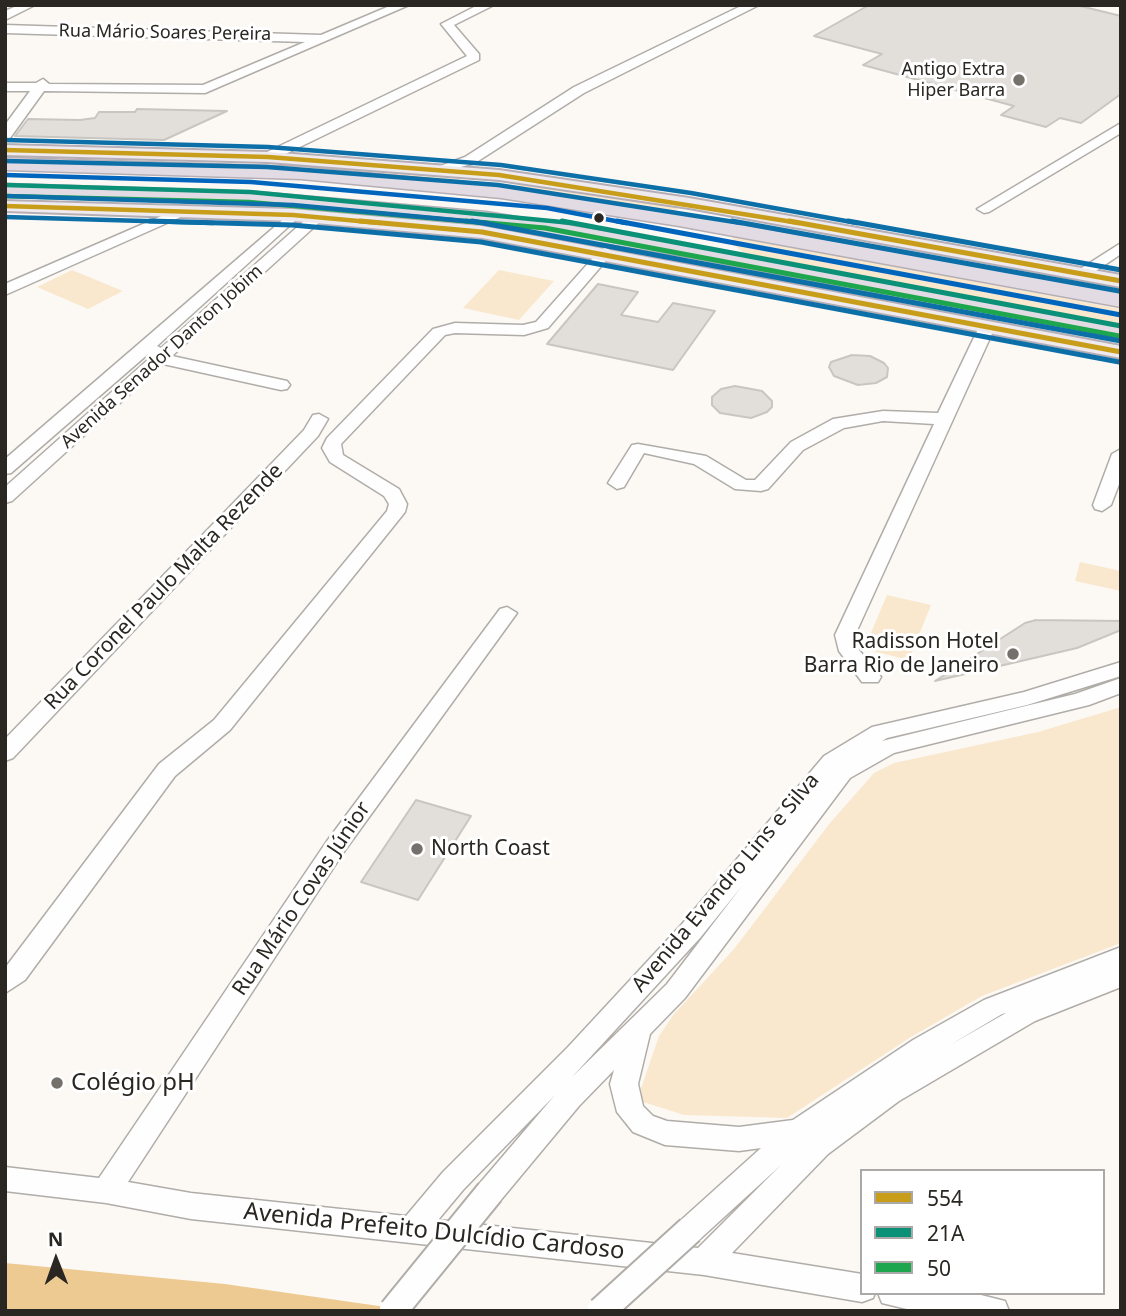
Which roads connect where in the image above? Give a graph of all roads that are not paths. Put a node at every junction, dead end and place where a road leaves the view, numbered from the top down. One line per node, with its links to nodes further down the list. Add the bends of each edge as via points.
1 (17, 5): 7 (street)
2 (29, 5): 8 (street)
3 (389, 5): 10 (street)
4 (403, 5): 10 (street)
5 (488, 5): 17 (street, via 447,24 475,57)
6 (753, 5): 19 (street, via 579,90)
7 (5, 10)
8 (5, 16)
9 (5, 29): 10 (street, Rua Mário Soares Pereira)
10 (320, 38): 12 (street, via 202,87)
11 (5, 84): 12 (street)
12 (35, 85): 13 (street); 15 (street)
13 (5, 119)
14 (1116, 132): 23 (street)
15 (5, 150): 16 (main road); 20 (highway)
16 (158, 154): 17 (main road); 20 (highway)
17 (268, 157): 18 (main road)
18 (439, 169): 19 (street); 19 (highway, via 471,180)
19 (475, 174): 20 (highway); 26 (highway, via 475,202); 30 (highway); 33 (main road, via 676,201)
20 (403, 182)
21 (5, 190): 26 (highway, via 255,198)
22 (5, 206): 24 (main road)
23 (984, 209)
24 (147, 211): 25 (main road); 36 (street)
25 (180, 212): 27 (main road); 36 (street)
26 (450, 213): 29 (highway); 37 (highway)
27 (293, 215): 28 (main road); 31 (street, Avenida Senador Danton Jobim)
28 (317, 216): 29 (main road); 32 (street, Avenida Senador Danton Jobim)
29 (385, 221): 35 (main road)
30 (728, 229): 33 (highway, via 752,224 884,246); 37 (highway, via 720,239); 39 (highway)
31 (275, 231): 32 (street); 43 (street, Avenida Senador Danton Jobim)
32 (299, 234): 45 (street, Avenida Senador Danton Jobim)
33 (930, 247): 38 (main road)
34 (1121, 247): 38 (street)
35 (605, 253): 41 (main road); 68 (street, via 538,327 439,332 333,442 336,458 392,493 398,504 396,512 222,725 167,770)
36 (69, 259): 42 (street)
37 (742, 261): 41 (highway); 49 (highway, via 957,302 972,311)
38 (1082, 274): 40 (main road)
39 (1012, 280): 44 (highway); 46 (highway)
40 (1121, 281)
41 (781, 286): 47 (main road)
42 (5, 290)
43 (210, 291): 45 (street); 48 (street, Avenida Senador Danton Jobim)
44 (1121, 294)
45 (230, 296): 50 (street, Avenida Senador Danton Jobim)
46 (1121, 300)
47 (987, 327): 49 (main road); 53 (street)
48 (147, 344): 50 (street); 55 (street, Avenida Senador Danton Jobim)
49 (1120, 346)
50 (161, 358): 51 (street); 57 (street, Avenida Senador Danton Jobim)
51 (281, 386)
52 (318, 419): 63 (street, Rua Coronel Paulo Malta Rezende, via 312,432)
53 (946, 419): 56 (street, via 883,415 839,423 797,446 761,485 742,485 700,460 644,448 638,449); 61 (street, via 845,635 849,651)
54 (1121, 454): 58 (street)
55 (9, 460)
56 (617, 483)
57 (5, 497)
58 (1102, 505)
59 (508, 613): 75 (street, Rua Mário Covas Júnior, via 335,847)
60 (1121, 669): 64 (street, Avenida Evandro Lins e Silva, via 1027,698 880,732 832,761)
61 (870, 677)
62 (1121, 685): 65 (street, Avenida Evandro Lins e Silva, via 1081,700 887,747 857,761 816,803)
63 (5, 753)
64 (778, 825): 65 (street); 71 (street, Avenida Evandro Lins e Silva, via 691,931)
65 (751, 896): 69 (street, Avenida Evandro Lins e Silva)
66 (1121, 957): 73 (street, via 993,1007 922,1048)
67 (1121, 976): 72 (street, via 1026,1014)
68 (5, 983)
69 (676, 991): 70 (street, Avenida Evandro Lins e Silva); 71 (street)
70 (637, 1033): 73 (street, via 624,1084 631,1112 643,1124 665,1133 740,1139); 80 (street, Avenida Evandro Lins e Silva, bridge, via 569,1098)
71 (577, 1055): 76 (street, Avenida Evandro Lins e Silva, via 453,1181)
72 (889, 1093): 73 (street); 77 (street, via 818,1146)
73 (800, 1130): 81 (street, bridge)
74 (5, 1179): 75 (street, Avenida Prefeito Dulcídio Cardoso)
75 (106, 1191): 76 (street, Avenida Prefeito Dulcídio Cardoso, via 191,1206)
76 (413, 1229): 77 (street, Avenida Prefeito Dulcídio Cardoso)
77 (704, 1262): 78 (street, Avenida Prefeito Dulcídio Cardoso)
78 (860, 1288)
79 (904, 1295): 82 (street)
80 (393, 1311)
81 (601, 1311)
82 (994, 1311)

